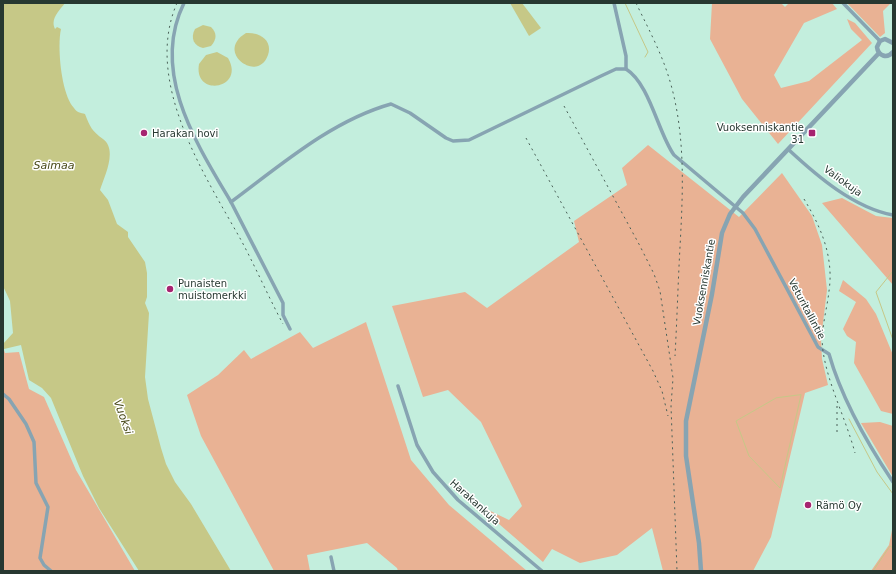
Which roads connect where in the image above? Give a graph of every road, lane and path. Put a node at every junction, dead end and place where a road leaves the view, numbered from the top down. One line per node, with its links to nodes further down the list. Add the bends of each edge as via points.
1 (184, 3): 10 (street, via 174,30 174,80 181,109 203,155)
2 (614, 3): 8 (street, via 626,56)
3 (843, 3): 4 (street)
4 (880, 41): 5 (street, via 888,39); 6 (street, via 877,47)
5 (893, 42)
6 (879, 53): 7 (street, via 886,56); 9 (street, Vuoksenniskantie)
7 (892, 54)
8 (626, 70): 10 (street, via 616,69 469,140 453,141 446,138 410,113 391,104 375,108 306,147); 11 (street, Veturitallintie, via 637,79 674,155)
9 (789, 150): 11 (street, Vuoksenniskantie); 12 (street, Valiokuja, via 850,198 874,210)
10 (231, 202): 13 (street, via 283,303 283,315)
11 (735, 207): 16 (street, Veturitallintie, via 760,236 818,348 829,354 845,398); 21 (street, Vuoksenniskantie, via 722,233 686,421 686,456)
12 (893, 215)
13 (290, 329)
14 (398, 386): 20 (street, Harakankuja, via 414,439 433,472 458,500)
15 (3, 394): 18 (street, via 26,424 34,442 36,483 48,507 40,558)
16 (893, 482)
17 (331, 557): 19 (street)
18 (51, 571)
19 (334, 571)
20 (542, 571)
21 (701, 571)

